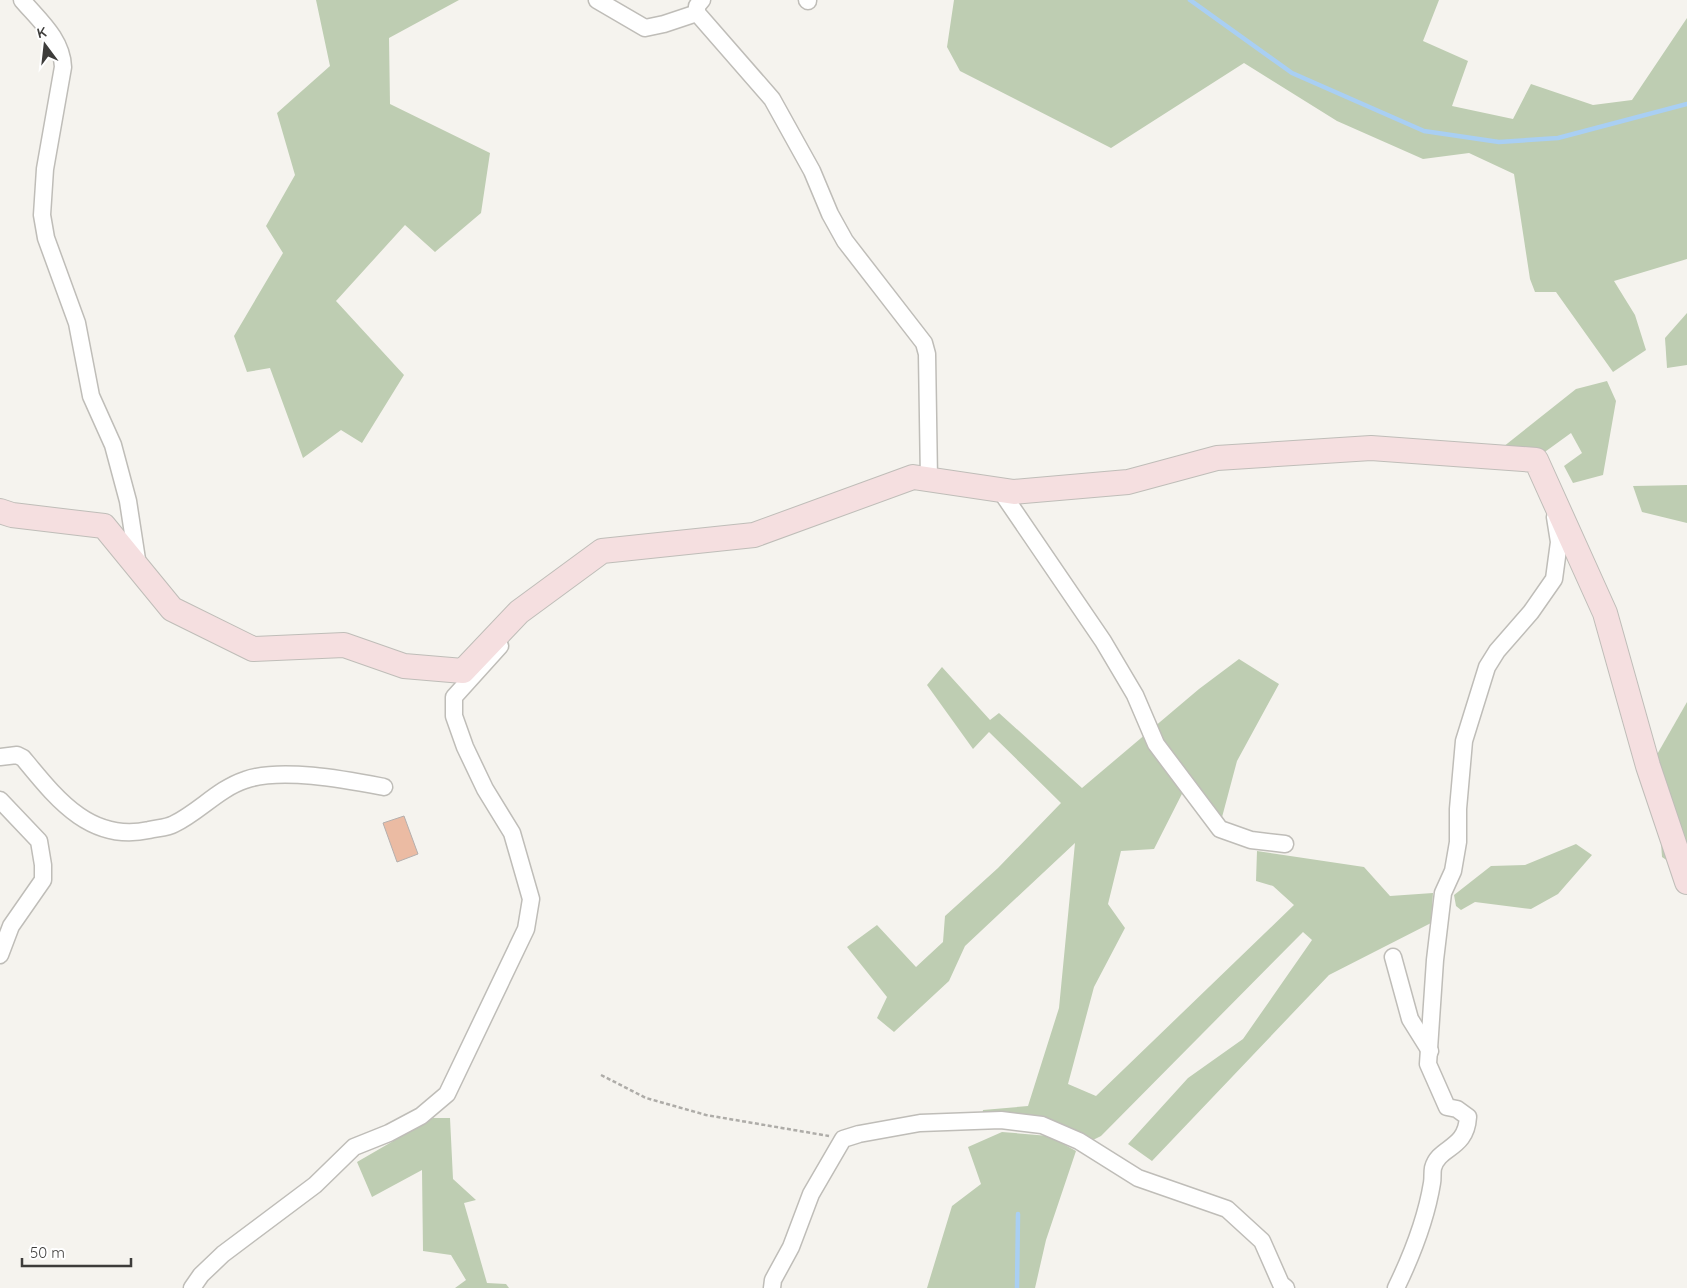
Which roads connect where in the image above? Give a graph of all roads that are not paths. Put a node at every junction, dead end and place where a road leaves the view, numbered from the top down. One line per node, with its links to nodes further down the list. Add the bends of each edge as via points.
1 (22, 0): 10 (street, via 54,38 63,54 45,169 42,215 46,238 76,323 91,396 114,445 128,500)
2 (597, 0): 3 (street, via 645,28 664,24)
3 (700, 6): 4 (street, via 772,99 812,171 845,241 924,343 927,354)
4 (929, 480): 5 (street); 11 (street, via 913,478 754,535 602,551)
5 (1000, 490): 6 (street, via 1014,492 1128,482 1217,458 1371,448 1536,460); 15 (street, via 1103,641 1135,695 1156,744 1220,829 1251,840)
6 (1552, 495): 16 (street, via 1605,613 1648,766); 19 (street, via 1559,542 1554,579 1532,612 1487,666 1464,741 1458,842 1453,871 1443,894 1435,960)
7 (0, 500): 9 (street)
8 (0, 511): 9 (street, via 12,516)
9 (41, 519): 10 (street, via 104,526)
10 (139, 568): 11 (street, via 172,609 253,649 344,645 404,666 463,671)
11 (510, 621): 20 (street, via 501,644 454,697 454,716 465,748 512,833 531,899 526,929 447,1094 421,1116 354,1147 315,1185 223,1254)
12 (0, 757): 13 (street, via 17,755 23,758 68,809 117,834 138,833 174,824 245,779 288,774)
13 (384, 787)
14 (0, 800): 17 (street, via 39,841 43,880 11,926)
15 (1285, 844)
16 (1687, 882)
17 (0, 955)
18 (1392, 957): 19 (street, via 1410,1019)
19 (1430, 1051): 23 (street, via 1428,1064 1441,1096 1447,1107 1468,1117 1467,1128 1462,1140 1449,1148 1433,1166 1432,1183 1415,1247)
20 (192, 1288)
21 (772, 1288): 22 (street, via 811,1194 843,1139 920,1123 1001,1120 1042,1125 1079,1141 1138,1178 1228,1210 1262,1241 1281,1284)
22 (1286, 1288)
23 (1396, 1288)

